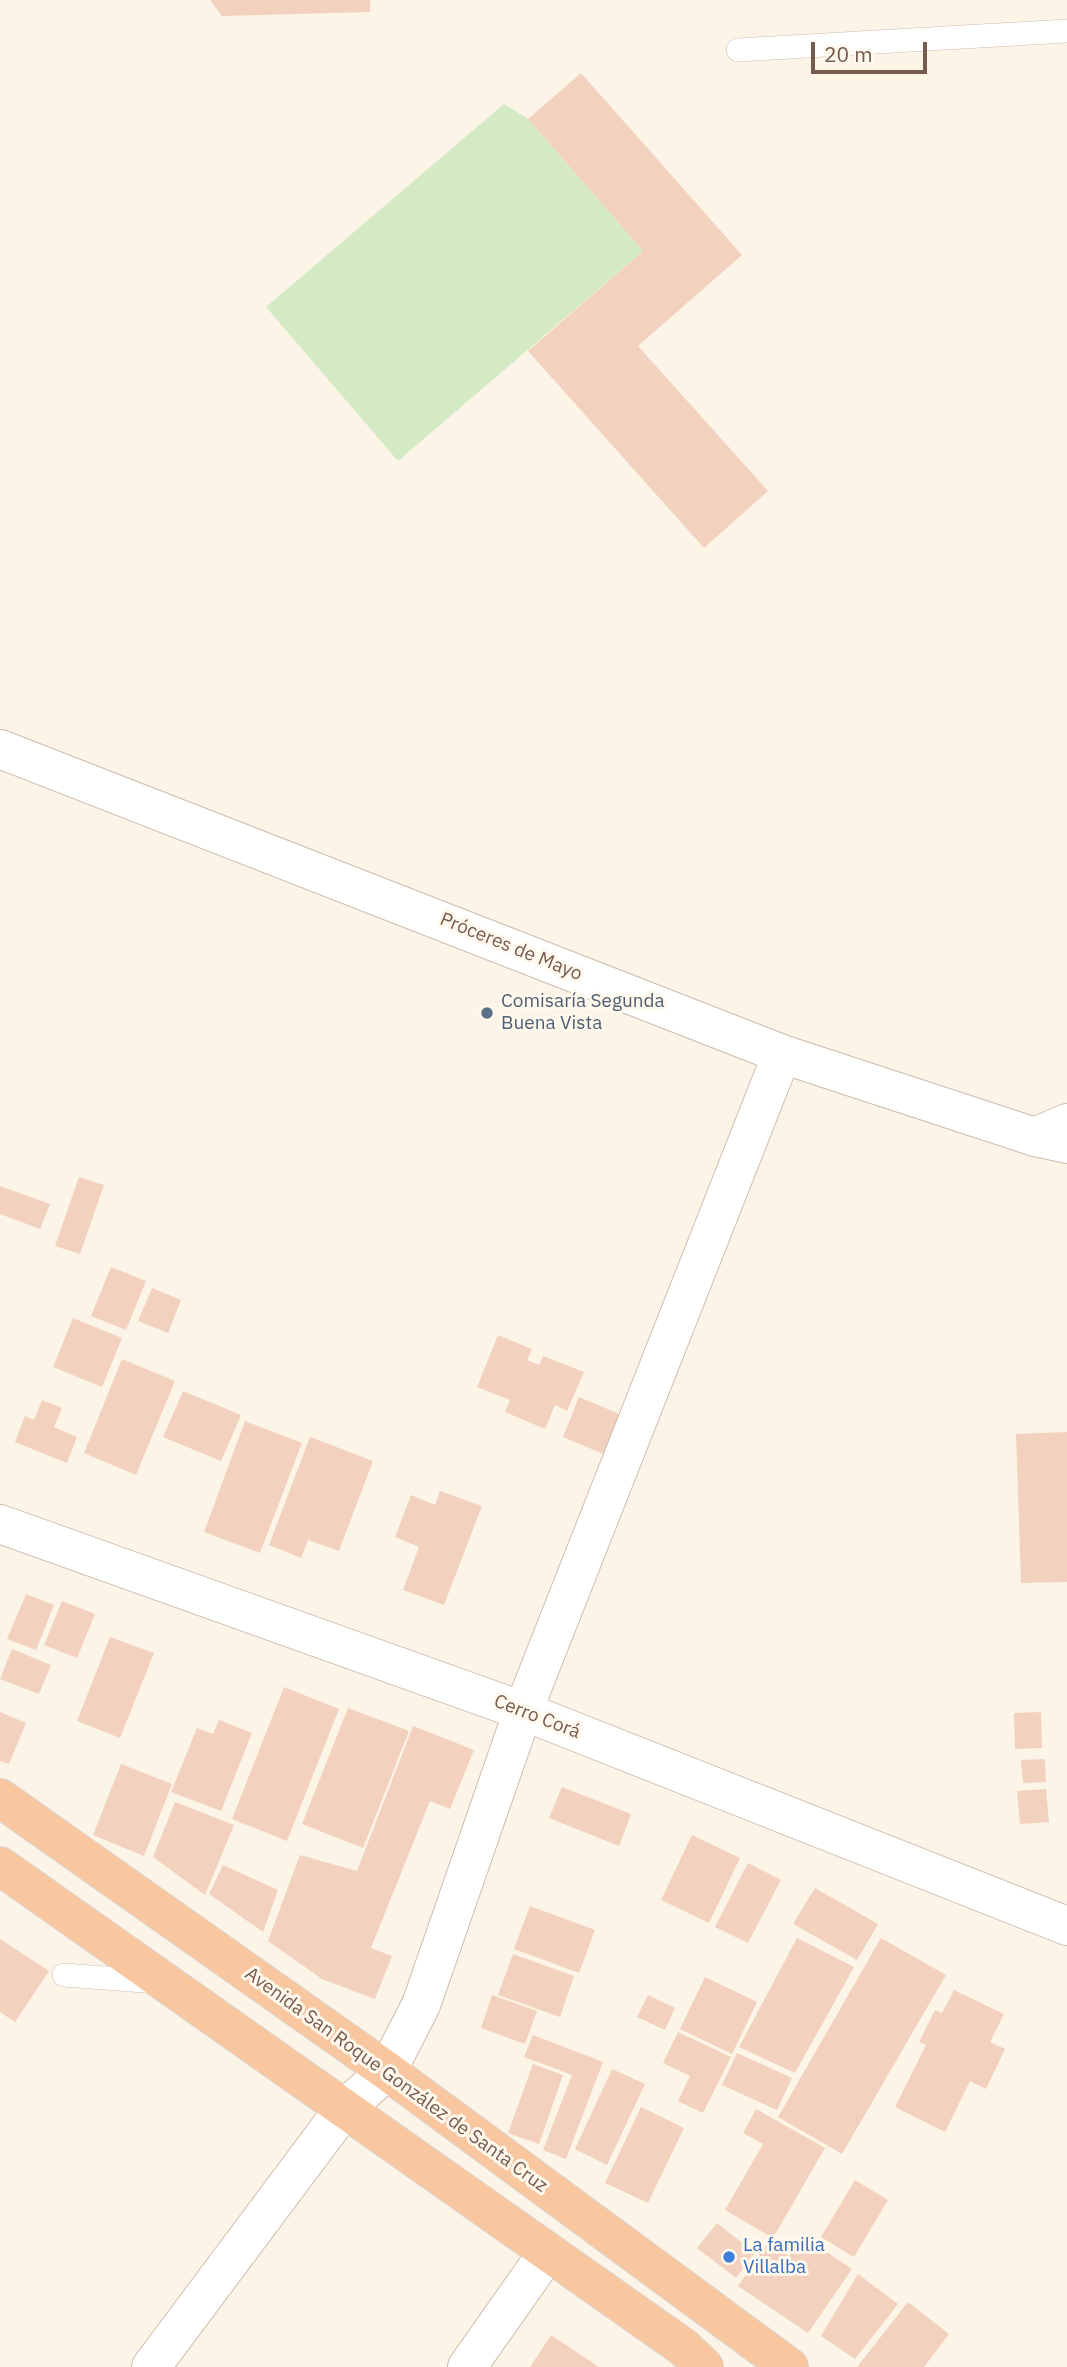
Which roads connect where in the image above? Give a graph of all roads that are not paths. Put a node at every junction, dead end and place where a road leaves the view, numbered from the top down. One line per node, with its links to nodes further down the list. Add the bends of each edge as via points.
1 (1067, 31): 2 (lane)
2 (738, 50)
3 (0, 749): 4 (street, Próceres de Mayo)
4 (782, 1054): 5 (street, Próceres de Mayo); 7 (street)
5 (1056, 1134)
6 (0, 1524): 7 (street, Cerro Corá)
7 (523, 1711): 10 (street, Cerro Corá); 13 (street, via 421,2005)
8 (0, 1798): 13 (highway, Avenida San Roque González de Santa Cruz)
9 (0, 1866): 12 (highway)
10 (1067, 1926)
11 (64, 1975): 12 (lane)
12 (167, 1983): 14 (highway)
13 (387, 2071): 14 (street); 19 (highway, Avenida San Roque González de Santa Cruz)
14 (344, 2109): 15 (highway); 16 (street)
15 (548, 2252): 17 (street); 18 (highway, via 683,2347)
16 (151, 2367)
17 (467, 2367)
18 (704, 2367)
19 (789, 2367)

